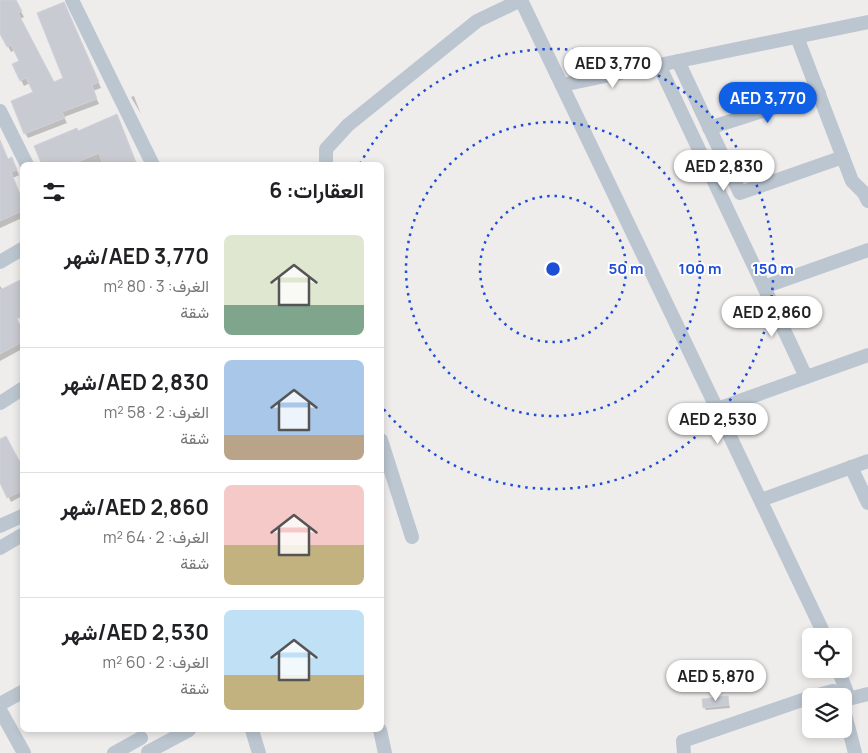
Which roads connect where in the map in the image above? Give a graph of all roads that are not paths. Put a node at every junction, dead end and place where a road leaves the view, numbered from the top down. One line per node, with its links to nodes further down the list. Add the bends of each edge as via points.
1 (72, 0): 13 (street)
2 (521, 0): 7 (street); 14 (street, via 478,21 348,125 326,149)
3 (868, 22): 4 (street)
4 (796, 36): 5 (street); 8 (street)
5 (678, 61): 6 (street); 10 (street)
6 (659, 65): 7 (street); 16 (street)
7 (562, 85): 26 (street)
8 (819, 93): 10 (street); 11 (street)
9 (0, 110): 12 (street)
10 (709, 128): 15 (street)
11 (843, 157): 15 (street); 17 (street, via 852,181)
12 (26, 162)
13 (151, 162)
14 (326, 162)
15 (740, 192): 16 (street)
16 (722, 199): 21 (street)
17 (868, 201)
18 (20, 250): 20 (street)
19 (868, 250): 21 (street)
20 (0, 262)
21 (764, 286): 23 (street)
22 (868, 356): 23 (street)
23 (806, 377): 26 (street)
24 (20, 390): 25 (street)
25 (0, 403)
26 (717, 409): 30 (street)
27 (868, 461): 29 (street)
28 (385, 463): 35 (street)
29 (851, 467): 30 (street); 31 (street)
30 (760, 500): 37 (street)
31 (868, 503)
32 (20, 517): 33 (street)
33 (0, 526)
34 (20, 536): 36 (street)
35 (412, 537)
36 (0, 548)
37 (821, 628)
38 (20, 693): 42 (street)
39 (868, 694): 40 (street)
40 (852, 699)
41 (802, 700): 54 (street, via 683,741)
42 (0, 704)
43 (0, 710): 50 (street)
44 (185, 732): 49 (street)
45 (253, 732): 52 (street)
46 (381, 732): 53 (street)
47 (139, 734): 49 (street); 51 (street)
48 (852, 738): 55 (street)
49 (149, 752)
50 (24, 753)
51 (114, 753)
52 (259, 753)
53 (386, 753)
54 (684, 753)
55 (855, 753)

